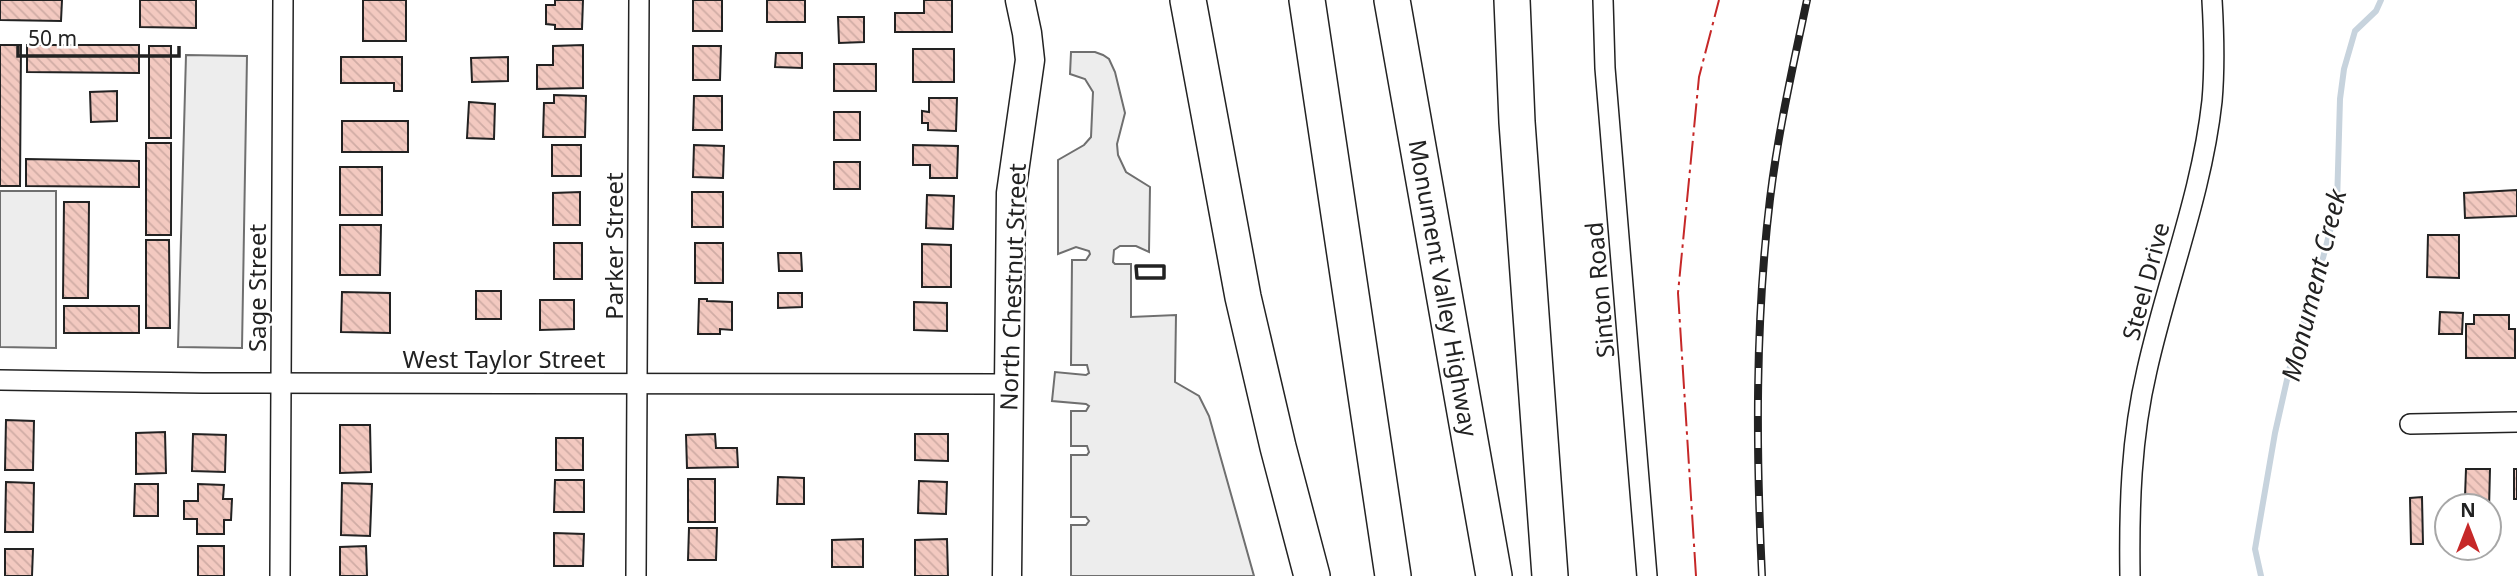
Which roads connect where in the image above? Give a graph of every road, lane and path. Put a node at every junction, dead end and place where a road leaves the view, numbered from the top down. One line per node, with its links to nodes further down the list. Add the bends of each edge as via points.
1 (283, 0): 11 (street, Sage Street)
2 (639, 0): 12 (street, Parker Street)
3 (1020, 0): 13 (main road, North Chestnut Street, via 1030,60 1011,193)
4 (1188, 0): 19 (highway, via 1243,297)
5 (1307, 0): 20 (highway)
6 (1392, 0): 21 (highway, Monument Valley Highway)
7 (1513, 0): 22 (highway, via 1518,136)
8 (1603, 0): 23 (street, Sinton Road)
9 (2212, 0): 24 (street, Steel Drive, via 2214,64 2206,142 2147,370 2133,446)
10 (0, 380): 11 (street, West Taylor Street)
11 (280, 382): 12 (street, West Taylor Street); 16 (street, Sage Street)
12 (637, 383): 13 (street, West Taylor Street); 17 (street, Parker Street)
13 (1009, 384): 18 (main road, North Chestnut Street)
14 (2517, 422): 15 (street)
15 (2410, 424)
16 (280, 576)
17 (636, 576)
18 (1007, 576)
19 (1312, 576)
20 (1393, 576)
21 (1494, 576)
22 (1550, 576)
23 (1647, 576)
24 (2130, 576)

